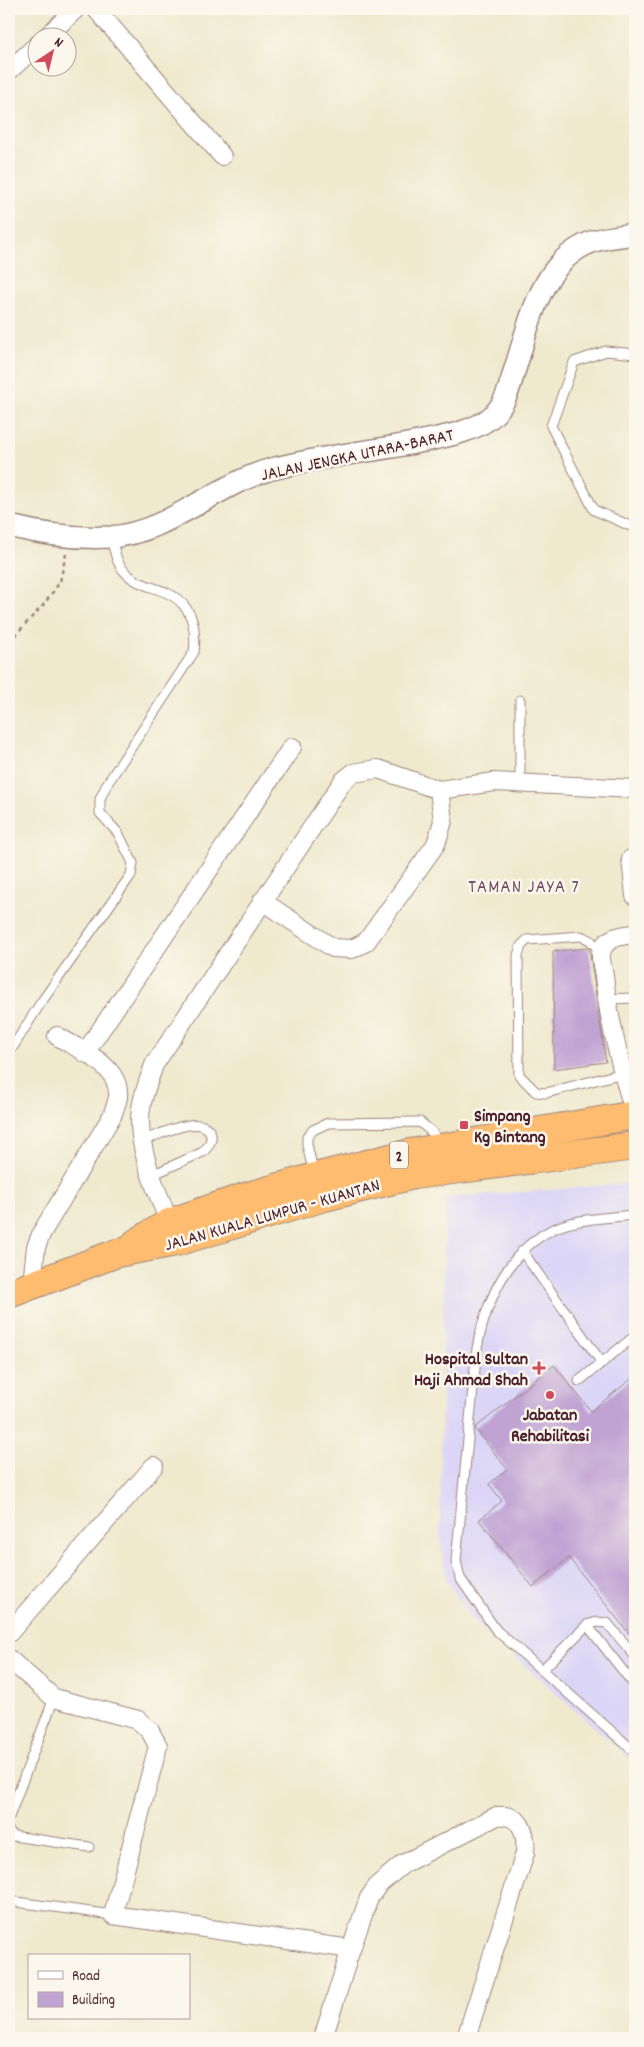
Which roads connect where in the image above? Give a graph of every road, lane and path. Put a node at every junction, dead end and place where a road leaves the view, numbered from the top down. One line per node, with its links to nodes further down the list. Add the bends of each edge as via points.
1 (76, 9): 3 (street)
2 (96, 9): 6 (street)
3 (56, 28)
4 (28, 53): 5 (street)
5 (9, 71)
6 (222, 156)
7 (635, 234): 12 (street, JALAN JENGKA UTARA-BARAT, via 595,240 562,260 538,296 507,395 498,411 488,420 449,435 394,448 271,469 143,530)
8 (635, 354): 10 (lane, via 606,351 574,362 551,426 594,510)
9 (9, 526): 11 (street, JALAN JENGKA UTARA-BARAT)
10 (635, 528)
11 (70, 536): 12 (street, JALAN JENGKA UTARA-BARAT); 13 (path, via 60,582)
12 (111, 537): 27 (lane, via 116,559 123,571 135,582 168,593 183,604 192,618 196,634 194,652 100,799 100,813 118,833 133,863 131,875)
13 (9, 642)
14 (520, 700): 16 (lane)
15 (292, 747): 28 (street)
16 (520, 782): 17 (street); 18 (street, via 494,782)
17 (635, 789)
18 (439, 790): 21 (street, via 378,769 353,773 343,781); 21 (street, via 443,821 436,844 366,942 352,949 333,948)
19 (631, 859): 20 (street)
20 (635, 896)
21 (262, 901): 31 (street, via 154,1065 143,1097)
22 (635, 934): 23 (street, via 617,936 606,943)
23 (601, 952): 25 (street); 29 (lane, via 581,936 527,940 521,946 518,955 519,1075 536,1092 546,1093)
24 (635, 998): 25 (lane)
25 (606, 999): 29 (street)
26 (57, 1036): 28 (street)
27 (9, 1053)
28 (85, 1053): 39 (street, via 104,1064 116,1079 118,1096 112,1116 42,1232)
29 (629, 1073): 30 (street)
30 (635, 1114): 33 (highway, JALAN KUALA LUMPUR - KUANTAN / 2)
31 (142, 1141): 34 (street); 34 (lane, via 188,1124 203,1125 210,1131 212,1139 203,1152)
32 (635, 1146): 37 (highway, JALAN KUALA LUMPUR - KUANTAN / 2, via 414,1175)
33 (442, 1147): 35 (highway, JALAN KUALA LUMPUR - KUANTAN / 2); 35 (lane, via 434,1134 420,1122 328,1123 307,1137)
34 (152, 1175): 37 (street)
35 (315, 1177): 37 (highway, JALAN KUALA LUMPUR - KUANTAN / 2, via 245,1197)
36 (635, 1215): 38 (lane, via 570,1223 540,1236)
37 (173, 1233): 39 (highway, JALAN KUALA LUMPUR - KUANTAN / 2)
38 (522, 1251): 41 (lane); 48 (lane, via 500,1280 482,1323 456,1561 460,1578 496,1630)
39 (20, 1289)
40 (635, 1336): 41 (lane)
41 (602, 1363): 42 (lane)
42 (579, 1381)
43 (154, 1466): 45 (street)
44 (587, 1625): 46 (lane, via 606,1623); 48 (lane); 49 (lane)
45 (9, 1634)
46 (635, 1656)
47 (9, 1659): 50 (street)
48 (542, 1670): 51 (lane)
49 (635, 1686)
50 (54, 1698): 52 (lane); 56 (street, via 138,1720 150,1731 158,1746)
51 (635, 1752)
52 (9, 1817)
53 (9, 1831): 54 (lane, via 13,1836)
54 (89, 1847)
55 (9, 1901): 56 (lane)
56 (113, 1914): 57 (street)
57 (351, 1949): 58 (street); 59 (street, via 369,1898 378,1885 403,1864 496,1816 506,1815 516,1821 523,1829 525,1853)
58 (323, 2038)
59 (466, 2038)

